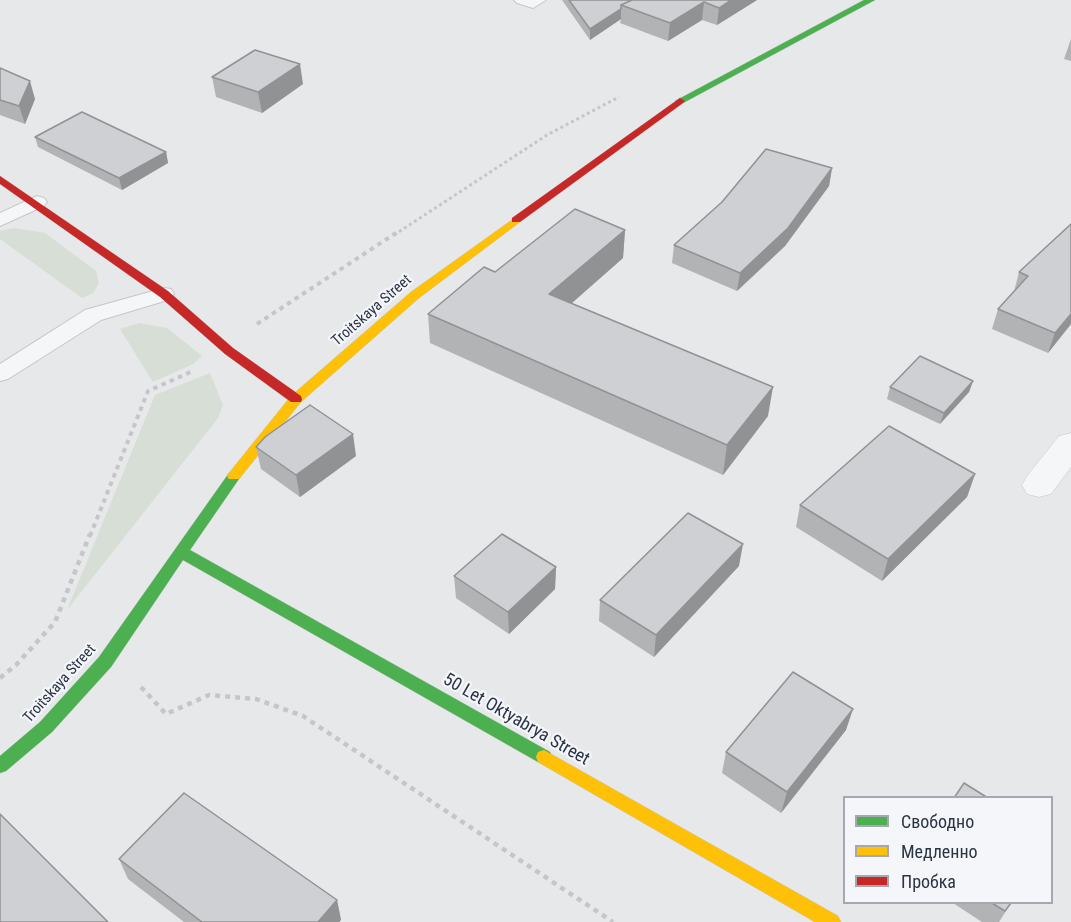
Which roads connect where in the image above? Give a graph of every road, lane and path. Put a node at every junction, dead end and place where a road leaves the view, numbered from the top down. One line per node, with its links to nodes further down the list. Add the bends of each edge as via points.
1 (522, 0): 2 (lane)
2 (538, 0)
3 (871, 0): 12 (main road, Troitskaya Street, via 667,108 415,294)
4 (621, 96): 9 (path, via 547,135)
5 (0, 178): 6 (main road)
6 (37, 202): 7 (lane); 8 (main road)
7 (0, 220)
8 (164, 294): 11 (lane, via 93,315); 12 (main road, via 229,351)
9 (251, 328)
10 (203, 367): 16 (path, via 148,391 55,622)
11 (0, 375)
12 (296, 399): 15 (main road, Troitskaya Street, via 230,481)
13 (1071, 444): 14 (street)
14 (1039, 485)
15 (181, 552): 18 (main road, Troitskaya Street, via 105,662 46,727); 20 (main road, 50 Let Oktyabrya Street)
16 (0, 678)
17 (139, 684): 19 (path, via 166,714 209,695 256,699 303,716)
18 (0, 766)
19 (613, 922)
20 (832, 922)

